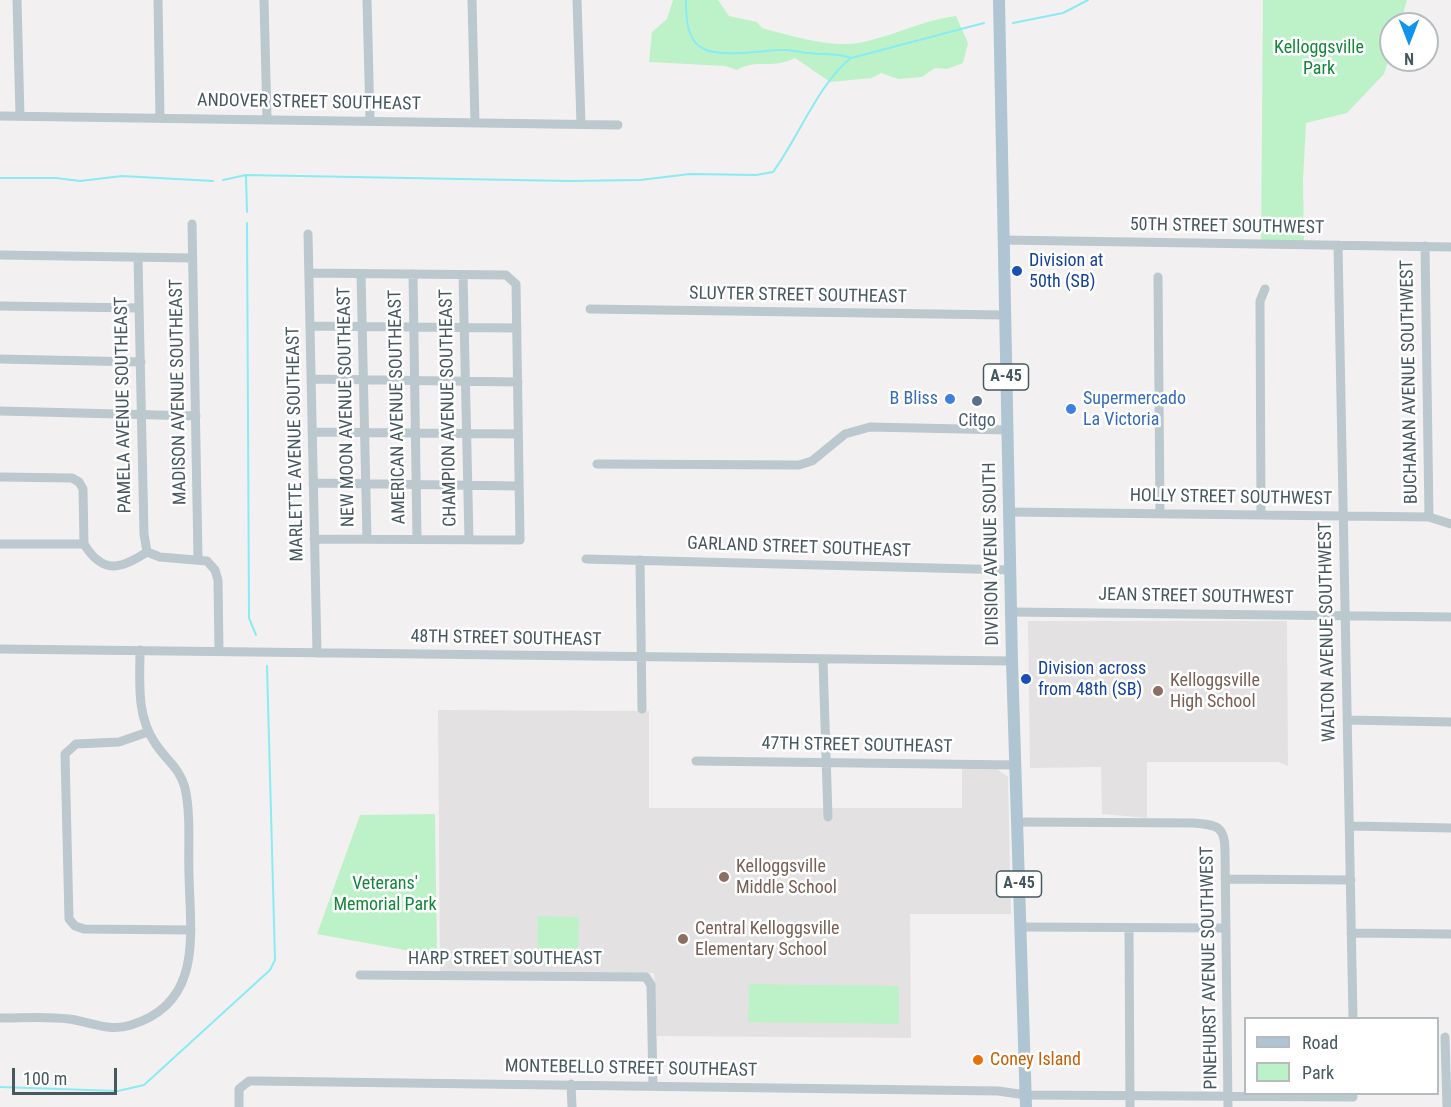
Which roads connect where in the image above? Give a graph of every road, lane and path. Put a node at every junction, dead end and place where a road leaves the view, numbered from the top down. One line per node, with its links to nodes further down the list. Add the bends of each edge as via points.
1 (17, 0): 9 (street)
2 (158, 0): 10 (street)
3 (264, 0): 11 (street)
4 (367, 0): 12 (street)
5 (472, 0): 13 (street)
6 (577, 0): 14 (street)
7 (999, 0): 18 (main road, DIVISION AVENUE SOUTH / A-45)
8 (0, 116): 9 (street, ANDOVER STREET SOUTHEAST)
9 (20, 116): 10 (street, ANDOVER STREET SOUTHEAST)
10 (160, 118): 11 (street, ANDOVER STREET SOUTHEAST)
11 (267, 119): 12 (street, ANDOVER STREET SOUTHEAST)
12 (370, 120): 13 (street, ANDOVER STREET SOUTHEAST)
13 (475, 123): 14 (street, ANDOVER STREET SOUTHEAST)
14 (581, 124): 15 (street, ANDOVER STREET SOUTHEAST)
15 (618, 125)
16 (192, 224): 24 (street, MADISON AVENUE SOUTHEAST)
17 (308, 234): 25 (street, MARLETTE AVENUE SOUTHEAST)
18 (1003, 240): 19 (street, 50TH STREET SOUTHWEST); 34 (main road, DIVISION AVENUE SOUTH / A-45)
19 (1338, 245): 20 (street, 50TH STREET SOUTHWEST); 66 (street, WALTON AVENUE SOUTHWEST)
20 (1425, 246): 21 (street, 50TH STREET SOUTHWEST); 67 (street, BUCHANAN AVENUE SOUTHWEST)
21 (1451, 247)
22 (0, 255): 23 (street)
23 (138, 258): 24 (street); 32 (street, PAMELA AVENUE SOUTHEAST)
24 (192, 258): 49 (street, MADISON AVENUE SOUTHEAST)
25 (309, 273): 26 (street); 35 (street, MARLETTE AVENUE SOUTHEAST)
26 (361, 274): 27 (street); 36 (street, NEW MOON AVENUE SOUTHEAST)
27 (413, 274): 28 (street); 37 (street, AMERICAN AVENUE SOUTHEAST)
28 (463, 275): 38 (street, CHAMPION AVENUE SOUTHEAST); 39 (street, via 506,276 516,284)
29 (1158, 277): 64 (street)
30 (1265, 289): 65 (street, via 1260,301)
31 (0, 306): 32 (street)
32 (139, 308): 41 (street, PAMELA AVENUE SOUTHEAST)
33 (590, 309): 34 (street, SLUYTER STREET SOUTHEAST)
34 (1005, 315): 50 (main road, DIVISION AVENUE SOUTH / A-45)
35 (310, 326): 36 (street); 42 (street, MARLETTE AVENUE SOUTHEAST)
36 (362, 327): 37 (street); 43 (street, NEW MOON AVENUE SOUTHEAST)
37 (414, 327): 38 (street); 44 (street, AMERICAN AVENUE SOUTHEAST)
38 (464, 328): 39 (street); 45 (street, CHAMPION AVENUE SOUTHEAST)
39 (517, 328): 46 (street)
40 (0, 359): 41 (street)
41 (141, 362): 48 (street, PAMELA AVENUE SOUTHEAST)
42 (311, 379): 43 (street); 51 (street, MARLETTE AVENUE SOUTHEAST)
43 (363, 380): 44 (street); 52 (street, NEW MOON AVENUE SOUTHEAST)
44 (415, 380): 45 (street); 53 (street, AMERICAN AVENUE SOUTHEAST)
45 (465, 381): 46 (street); 54 (street, CHAMPION AVENUE SOUTHEAST)
46 (518, 382): 55 (street)
47 (0, 411): 48 (street)
48 (142, 415): 49 (street); 75 (street, PAMELA AVENUE SOUTHEAST)
49 (196, 416): 76 (street, MADISON AVENUE SOUTHEAST)
50 (1008, 430): 56 (street, via 870,427 845,434 812,461 799,465); 63 (main road, DIVISION AVENUE SOUTH / A-45)
51 (312, 432): 52 (street); 58 (street, MARLETTE AVENUE SOUTHEAST)
52 (365, 432): 53 (street); 59 (street, NEW MOON AVENUE SOUTHEAST)
53 (415, 433): 54 (street); 60 (street, AMERICAN AVENUE SOUTHEAST)
54 (466, 434): 55 (street); 61 (street, CHAMPION AVENUE SOUTHEAST)
55 (518, 434): 62 (street)
56 (597, 464)
57 (0, 477): 74 (street, via 72,478 79,482 83,489)
58 (313, 483): 59 (street); 69 (street, MARLETTE AVENUE SOUTHEAST)
59 (366, 484): 60 (street); 70 (street, NEW MOON AVENUE SOUTHEAST)
60 (416, 484): 61 (street); 71 (street, AMERICAN AVENUE SOUTHEAST)
61 (467, 485): 62 (street); 72 (street, CHAMPION AVENUE SOUTHEAST)
62 (519, 486): 72 (street, via 520,540)
63 (1009, 512): 64 (street, HOLLY STREET SOUTHWEST); 79 (main road, DIVISION AVENUE SOUTH / A-45)
64 (1160, 514): 65 (street, HOLLY STREET SOUTHWEST)
65 (1261, 515): 66 (street, HOLLY STREET SOUTHWEST)
66 (1342, 516): 67 (street, HOLLY STREET SOUTHWEST); 81 (street, WALTON AVENUE SOUTHWEST)
67 (1429, 517): 68 (street, HOLLY STREET SOUTHWEST)
68 (1451, 524)
69 (314, 539): 70 (street); 86 (street, MARLETTE AVENUE SOUTHEAST)
70 (367, 539): 71 (street)
71 (417, 539): 72 (street)
72 (468, 539)
73 (0, 544): 74 (street)
74 (84, 544): 75 (street, via 92,557 113,566)
75 (147, 552): 76 (street, via 160,557)
76 (198, 558): 85 (street, via 212,565 218,580)
77 (586, 559): 78 (street, GARLAND STREET SOUTHEAST)
78 (640, 560): 79 (street, GARLAND STREET SOUTHEAST); 87 (street)
79 (1011, 570): 80 (main road, DIVISION AVENUE SOUTH / A-45)
80 (1012, 612): 81 (street, JEAN STREET SOUTHWEST); 89 (main road, DIVISION AVENUE SOUTH / A-45)
81 (1344, 615): 82 (street, JEAN STREET SOUTHWEST); 91 (street, WALTON AVENUE SOUTHWEST)
82 (1451, 617)
83 (0, 649): 84 (street, 48TH STREET SOUTHEAST)
84 (140, 650): 85 (street, 48TH STREET SOUTHEAST); 93 (street, via 141,707)
85 (219, 651): 86 (street, 48TH STREET SOUTHEAST)
86 (317, 653): 87 (street, 48TH STREET SOUTHEAST)
87 (642, 657): 88 (street, 48TH STREET SOUTHEAST); 90 (street)
88 (824, 661): 89 (street, 48TH STREET SOUTHEAST); 95 (street)
89 (1012, 661): 96 (main road, DIVISION AVENUE SOUTH / A-45)
90 (642, 709)
91 (1347, 720): 92 (street); 99 (street, WALTON AVENUE SOUTHWEST)
92 (1451, 722)
93 (148, 732): 106 (street, via 176,767 185,790); 106 (street, via 119,742 76,744 65,754 69,916 75,926 90,929)
94 (696, 761): 95 (street, 47TH STREET SOUTHEAST)
95 (826, 762): 96 (street, 47TH STREET SOUTHEAST); 97 (street)
96 (1016, 765): 98 (main road, DIVISION AVENUE SOUTH / A-45)
97 (828, 817)
98 (1017, 822): 101 (street, PINEHURST AVENUE SOUTHWEST, via 1210,824 1225,836); 103 (main road, DIVISION AVENUE SOUTH / A-45)
99 (1351, 826): 100 (street); 102 (street, WALTON AVENUE SOUTHWEST)
100 (1451, 828)
101 (1225, 879): 102 (street); 105 (street, PINEHURST AVENUE SOUTHWEST)
102 (1351, 880): 107 (street, WALTON AVENUE SOUTHWEST)
103 (1020, 927): 104 (street); 117 (main road, DIVISION AVENUE SOUTH / A-45)
104 (1129, 928): 105 (street); 115 (street)
105 (1224, 928): 118 (street, PINEHURST AVENUE SOUTHWEST)
106 (190, 930): 111 (street, via 188,970 173,999 153,1016 114,1028 69,1019)
107 (1351, 933): 108 (street); 110 (street, WALTON AVENUE SOUTHWEST)
108 (1451, 934)
109 (360, 975): 114 (street, HARP STREET SOUTHEAST, via 648,978)
110 (1353, 1017)
111 (0, 1018)
112 (1445, 1038): 123 (street)
113 (571, 1084): 114 (street, MONTEBELLO STREET SOUTHEAST); 119 (street, MONTEBELLO STREET SOUTHEAST, via 249,1081 238,1089); 120 (street)
114 (653, 1086): 117 (street, MONTEBELLO STREET SOUTHEAST, via 998,1092)
115 (1130, 1095): 117 (street, MONTEBELLO STREET SOUTHEAST); 118 (street, MONTEBELLO STREET SOUTHEAST); 121 (street)
116 (1353, 1095): 118 (street, MONTEBELLO STREET SOUTHEAST); 122 (street)
117 (1026, 1101)
118 (1228, 1102)
119 (239, 1107)
120 (572, 1107)
121 (1130, 1107)
122 (1354, 1107)
123 (1447, 1107)

